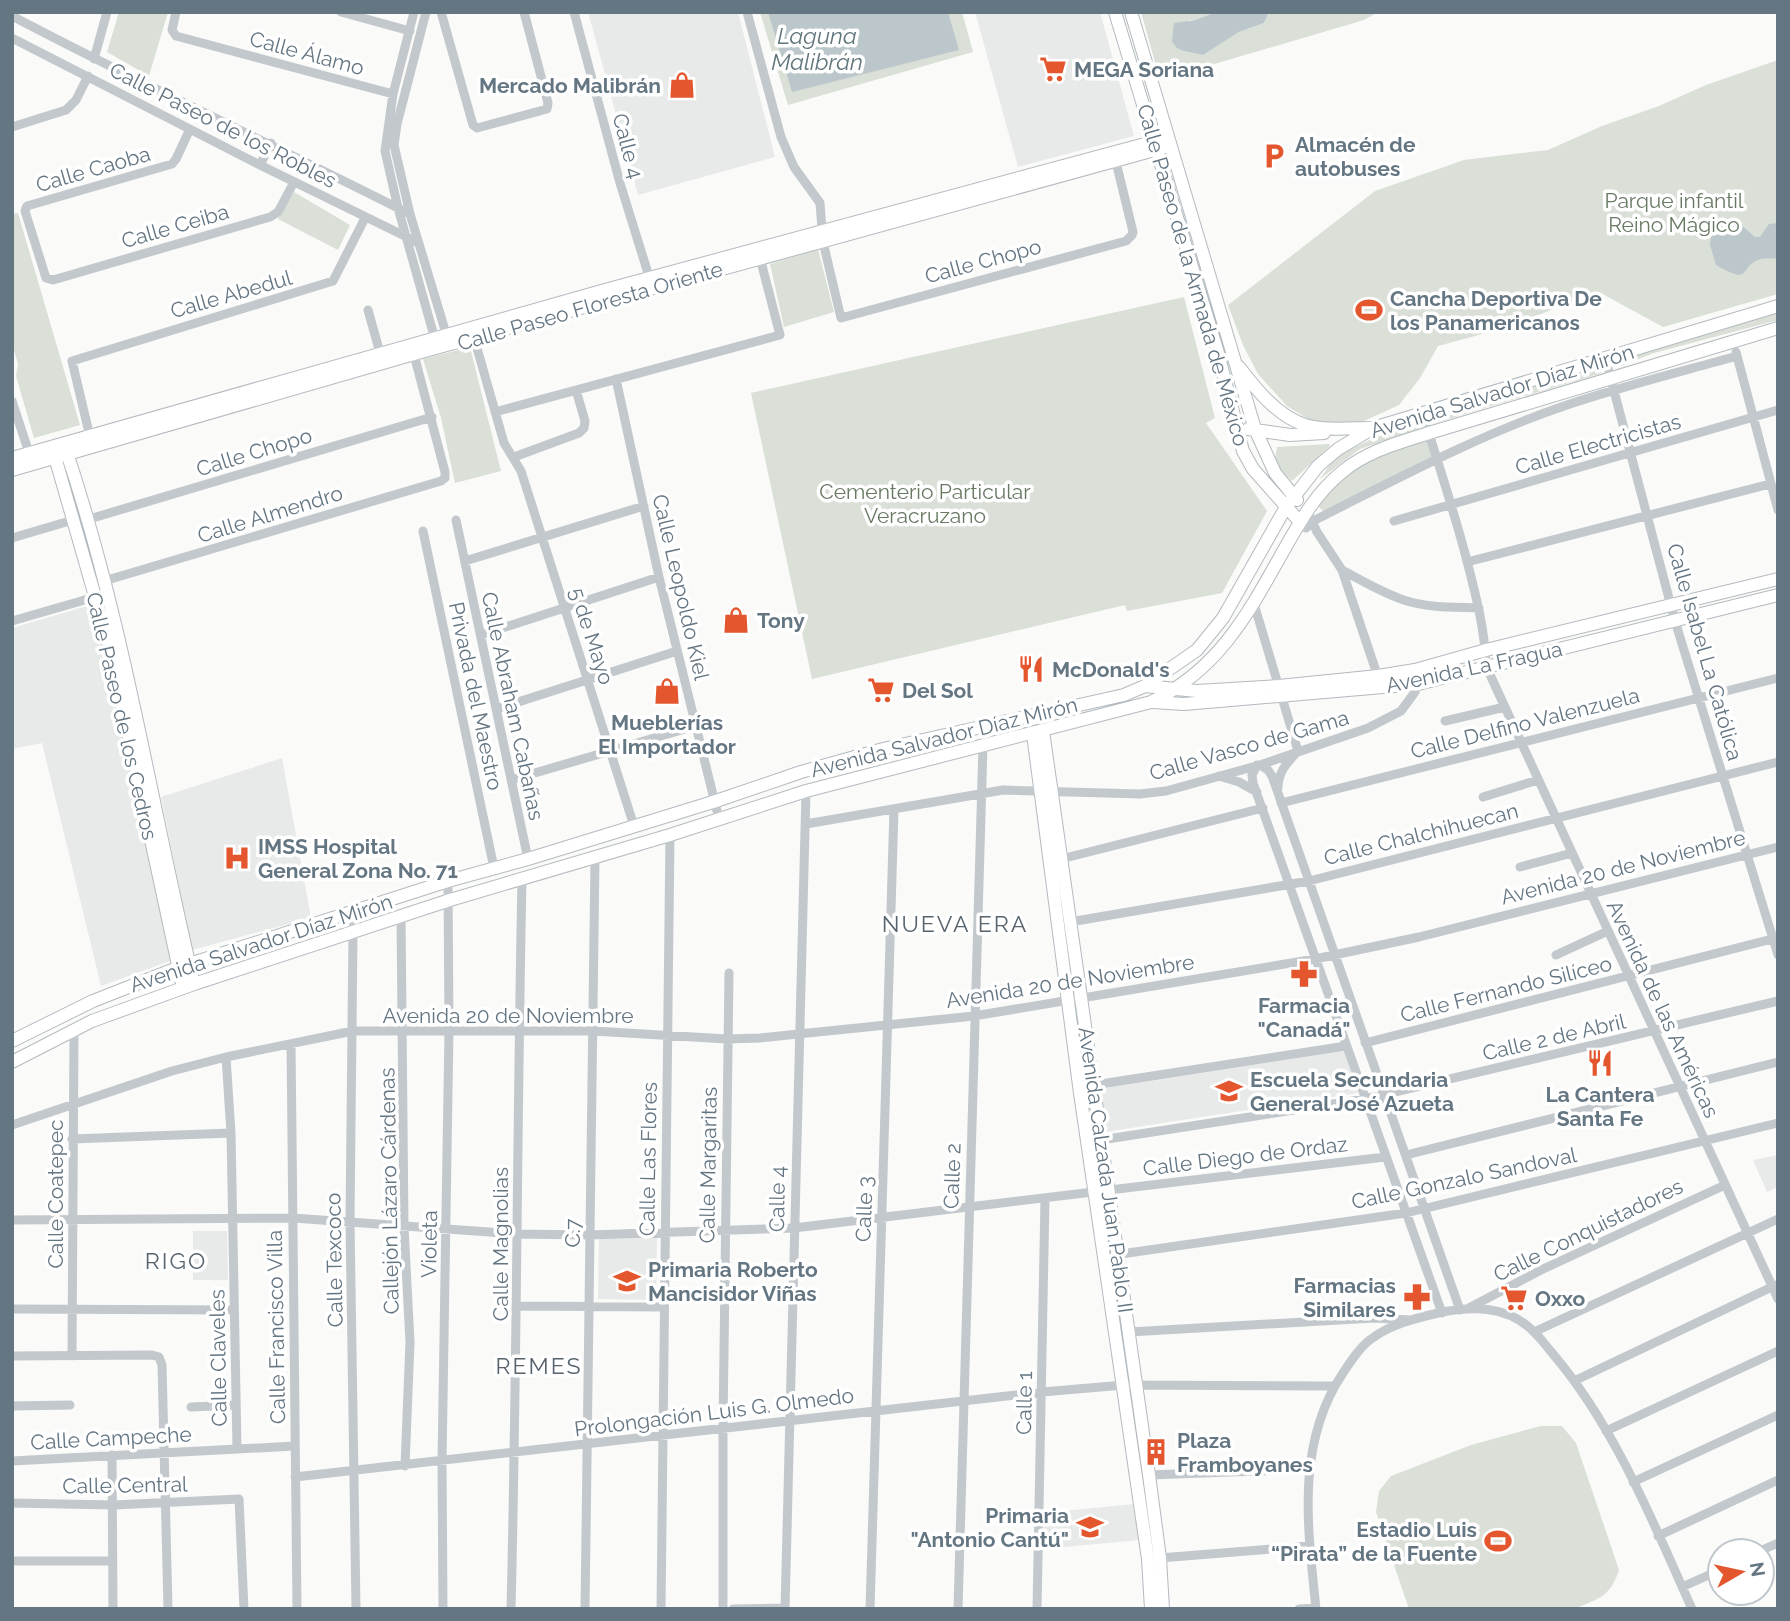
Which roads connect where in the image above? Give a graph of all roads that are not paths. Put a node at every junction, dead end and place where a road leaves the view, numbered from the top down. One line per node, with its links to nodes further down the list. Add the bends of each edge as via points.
1 (107, 12): 19 (street)
2 (176, 12): 23 (street, Calle Álamo, via 173,34)
3 (341, 12): 14 (street)
4 (414, 12): 14 (street)
5 (426, 12): 33 (street, via 394,145)
6 (442, 12): 7 (street, via 477,128 547,109)
7 (524, 12)
8 (574, 12): 40 (street, Calle 4)
9 (747, 12): 36 (street, via 781,137 794,167 820,204)
10 (1115, 12): 17 (main road, Calle Paseo de la Armada de México)
11 (1131, 12): 15 (main road, Calle Paseo de la Armada de México)
12 (12, 16): 13 (street, Calle Paseo de los Robles)
13 (40, 30): 18 (street); 19 (street, Calle Paseo de los Robles)
14 (410, 31): 23 (street)
15 (1138, 37): 17 (main road); 21 (main road, Calle Paseo de la Armada de México)
16 (12, 38): 18 (street, Calle Paseo de los Robles)
17 (1124, 41): 22 (main road, Calle Paseo de la Armada de México)
18 (33, 48): 20 (street, Calle Paseo de los Robles)
19 (94, 59): 27 (street, Calle Paseo de los Robles)
20 (88, 76): 25 (street, via 66,110); 26 (street, Calle Paseo de los Robles)
21 (1152, 86): 22 (main road); 28 (main road, Calle Paseo de la Armada de México)
22 (1139, 91): 28 (main road, Calle Paseo de la Armada de México)
23 (393, 94): 32 (street, via 385,151)
24 (12, 120): 25 (street)
25 (17, 126)
26 (190, 129): 30 (street, Calle Paseo de los Robles); 39 (street, Calle Caoba, via 172,164 26,208)
27 (271, 143): 30 (street); 32 (street, Calle Paseo de los Robles)
28 (1162, 144): 29 (main road, Calle Paseo Floresta Oriente); 36 (main road, Calle Paseo Floresta Oriente); 51 (main road, Calle Paseo de la Armada de México); 65 (main road, Calle Paseo de la Armada de México)
29 (1116, 162): 36 (main road, Calle Paseo Floresta Oriente); 36 (street, Calle Chopo, via 1132,235 1126,241 841,318)
30 (260, 165): 31 (street, Calle Paseo de los Robles)
31 (295, 181): 34 (street, Calle Paseo de los Robles); 39 (street, Calle Ceiba, via 278,212 270,217)
32 (398, 208): 33 (street, Calle Paseo de los Robles); 35 (street)
33 (410, 214): 37 (street)
34 (365, 218): 35 (street, Calle Paseo de los Robles); 67 (street, Calle Abedul, via 337,276 326,285 72,361)
35 (406, 236): 37 (street, Calle Paseo de los Robles); 45 (street)
36 (823, 237): 38 (main road, Calle Paseo Floresta Oriente)
37 (419, 243): 45 (street)
38 (759, 254): 40 (main road, Calle Paseo Floresta Oriente); 52 (street, via 780,335)
39 (48, 280)
40 (651, 283): 44 (main road, Calle Paseo Floresta Oriente)
41 (1778, 306): 50 (main road, Avenida Salvador Díaz Mirón)
42 (368, 310): 48 (street)
43 (1778, 328): 46 (main road, Avenida Salvador Díaz Mirón)
44 (473, 332): 45 (main road, Calle Paseo Floresta Oriente); 58 (street, 5 de Mayo)
45 (442, 341): 47 (main road, Calle Paseo Floresta Oriente)
46 (1733, 341): 49 (street); 53 (main road, Avenida Salvador Díaz Mirón)
47 (413, 349): 48 (main road, Calle Paseo Floresta Oriente); 56 (main road, Calle Paseo Floresta Oriente); 60 (street)
48 (380, 352): 56 (main road, Calle Paseo Floresta Oriente)
49 (1737, 356): 53 (street, Avenida Salvador Díaz Mirón); 61 (street)
50 (1605, 357): 53 (street, Calle Isabel La Católica); 59 (main road, Avenida Salvador Díaz Mirón)
51 (1235, 362): 62 (main road, via 1261,394 1293,419 1306,425); 64 (main road, Calle Paseo de la Armada de México)
52 (617, 379): 54 (street); 78 (street, Calle Leopoldo Kiel)
53 (1612, 384): 66 (main road, Avenida Salvador Díaz Mirón); 69 (street, Calle Isabel La Católica); 72 (street, Avenida Salvador Díaz Mirón)
54 (576, 390): 58 (street); 70 (street, via 584,428)
55 (12, 401): 73 (street)
56 (211, 406): 67 (main road, Calle Paseo Floresta Oriente)
57 (1778, 410): 61 (street, Calle Electricistas)
58 (495, 412): 70 (street, 5 de Mayo, via 506,448)
59 (1422, 412): 63 (main road, Avenida Salvador Díaz Mirón); 66 (street, Avenida de las Américas)
60 (432, 417): 81 (street, Calle Chopo); 94 (street, Calle Almendro, via 445,478 441,481)
61 (1753, 417): 69 (street, Calle Electricistas); 75 (street)
62 (1351, 428): 63 (main road); 64 (main road, via 1290,435)
63 (1373, 428): 76 (main road, Avenida Salvador Díaz Mirón, via 1318,466)
64 (1255, 429): 65 (main road); 76 (main road, Calle Paseo de la Armada de México)
65 (1238, 430): 76 (main road, Calle Paseo de la Armada de México, via 1253,469)
66 (1429, 433): 72 (street, Avenida de las Américas); 83 (main road, Avenida Salvador Díaz Mirón, via 1356,461 1324,488)
67 (91, 440): 68 (main road, Calle Paseo Floresta Oriente)
68 (60, 450): 73 (main road, Calle Paseo Floresta Oriente); 81 (main road, Calle Paseo de los Cedros)
69 (1630, 453): 77 (street, Calle Electricistas); 80 (street, Calle Isabel La Católica)
70 (514, 457): 86 (street, 5 de Mayo)
71 (12, 458): 73 (main road, Calle Paseo Floresta Oriente)
72 (1437, 458): 77 (street, Avenida de las Américas); 83 (street, Avenida Salvador Díaz Mirón)
73 (30, 459): 74 (main road, Calle Paseo Floresta Oriente)
74 (12, 470)
75 (1772, 477): 79 (street); 80 (street)
76 (1290, 502): 83 (main road, Calle Paseo de la Armada de México); 112 (main road, Avenida Salvador Díaz Mirón, via 1223,618 1197,650)
77 (1452, 504): 84 (street, Calle Electricistas); 90 (street, Avenida de las Américas)
78 (644, 506): 86 (street); 92 (street, Calle Leopoldo Kiel)
79 (1778, 509)
80 (1647, 516): 90 (street); 98 (street, Calle Isabel La Católica)
81 (79, 520): 87 (street, Calle Chopo); 88 (main road, Calle Paseo de los Cedros)
82 (456, 520): 89 (street, Calle Abraham Cabañas)
83 (1306, 520): 91 (street); 97 (main road, Avenida Salvador Díaz Mirón)
84 (1394, 521)
85 (423, 531): 158 (street, Privada del Maestro)
86 (543, 537): 89 (street); 99 (street, 5 de Mayo)
87 (12, 538)
88 (88, 549): 94 (main road, Calle Paseo de los Cedros); 96 (main road, Calle Paseo de los Cedros)
89 (465, 561): 103 (street, Calle Abraham Cabañas)
90 (1467, 562): 100 (street, Avenida de las Américas)
91 (1342, 570): 100 (street, via 1410,602); 110 (street)
92 (659, 577): 99 (street); 105 (street, Calle Leopoldo Kiel)
93 (1778, 579): 98 (main road, Avenida La Fragua)
94 (104, 581): 145 (main road, Calle Paseo de los Cedros, via 130,683)
95 (1778, 595): 102 (main road, Avenida La Fragua)
96 (95, 597): 101 (street); 145 (main road, Calle Paseo de los Cedros)
97 (1254, 604): 113 (main road, Avenida Salvador Díaz Mirón, via 1228,642); 114 (street)
98 (1671, 604): 102 (street, Calle Isabel La Católica); 104 (main road, Avenida La Fragua)
99 (565, 608): 103 (street); 109 (street, 5 de Mayo)
100 (1479, 608): 104 (street, Avenida de las Américas)
101 (12, 621)
102 (1675, 621): 106 (main road, Avenida La Fragua); 116 (street, Calle Isabel La Católica)
103 (481, 635): 119 (street, Calle Abraham Cabañas)
104 (1486, 650): 106 (street, Avenida de las Américas); 107 (main road, Avenida La Fragua)
105 (677, 651): 109 (street); 121 (street, Calle Leopoldo Kiel)
106 (1486, 666): 111 (main road, Avenida La Fragua); 118 (street, Avenida de las Américas)
107 (1415, 670): 110 (main road, Avenida La Fragua); 111 (street)
108 (1778, 678): 116 (street, Calle Delfino Valenzuela)
109 (588, 679): 119 (street); 125 (street, 5 de Mayo)
110 (1379, 682): 111 (main road, Avenida La Fragua); 114 (main road, Avenida La Fragua)
111 (1418, 684): 127 (street, Calle Vasco de Gama, via 1401,711 1368,728)
112 (1145, 686): 113 (main road, Avenida La Fragua); 115 (main road, Avenida Salvador Díaz Mirón)
113 (1177, 690): 114 (main road, Avenida La Fragua); 117 (main road, Avenida Salvador Díaz Mirón)
114 (1280, 691): 117 (main road, Avenida La Fragua, via 1184,704); 127 (street)
115 (1124, 695): 117 (main road, Avenida La Fragua); 126 (main road, Avenida Salvador Díaz Mirón)
116 (1698, 697): 123 (street, Calle Delfino Valenzuela); 130 (street, Calle Isabel La Católica)
117 (1152, 702): 122 (main road, Avenida Salvador Díaz Mirón)
118 (1505, 707): 120 (street); 123 (street, Avenida de las Américas)
119 (496, 709): 133 (street, Calle Abraham Cabañas)
120 (1445, 721)
121 (695, 726): 125 (street); 141 (street, Calle Leopoldo Kiel)
122 (1038, 733): 124 (main road, Avenida Salvador Díaz Mirón); 135 (main road, Avenida Calzada Juan Pablo II)
123 (1521, 741): 134 (street, Avenida de las Américas); 142 (street, Calle Delfino Valenzuela)
124 (983, 745): 132 (main road, Avenida Salvador Díaz Mirón); 139 (street, Calle 2)
125 (610, 749): 133 (street); 149 (street, 5 de Mayo)
126 (883, 749): 132 (main road, via 884,759 861,770); 141 (main road, Avenida Salvador Díaz Mirón)
127 (1298, 751): 129 (street, Calle Vasco de Gama); 138 (street, via 1284,767)
128 (1778, 762): 130 (street, Calle Chalchihuecan)
129 (1259, 765): 131 (street, Calle Vasco de Gama); 137 (street, via 1252,775); 138 (street, via 1268,770)
130 (1723, 775): 146 (street, Calle Chalchihuecan); 153 (street, Calle Isabel La Católica)
131 (1217, 776): 135 (street, Calle Vasco de Gama, via 1140,794); 137 (street)
132 (857, 778): 136 (main road, Avenida Salvador Díaz Mirón)
133 (511, 780): 155 (street, Calle Abraham Cabañas)
134 (1538, 780): 140 (street); 146 (street, Avenida de las Américas)
135 (1045, 790): 139 (street, Calle Vasco de Gama); 156 (main road, Avenida Calzada Juan Pablo II); 180 (main road, Avenida Calzada Juan Pablo II)
136 (806, 791): 147 (main road, Avenida Salvador Díaz Mirón); 148 (street, Calle 4)
137 (1257, 792): 143 (street)
138 (1277, 792): 142 (street)
139 (981, 793): 144 (street, Calle Vasco de Gama); 182 (street, Calle 2)
140 (1483, 797)
141 (713, 802): 147 (street, Calle Leopoldo Kiel); 149 (main road, Avenida Salvador Díaz Mirón)
142 (1281, 803): 161 (street)
143 (1263, 808): 156 (street); 162 (street)
144 (894, 810): 148 (street, Calle Vasco de Gama); 183 (street, Calle 3)
145 (152, 814): 175 (main road, Calle Paseo de los Cedros)
146 (1556, 817): 152 (street, Avenida de las Américas); 161 (street, Calle Chalchihuecan)
147 (719, 819): 150 (main road, Avenida Salvador Díaz Mirón)
148 (806, 824): 192 (street, Calle 4)
149 (634, 826): 155 (main road, Avenida Salvador Díaz Mirón)
150 (670, 835): 154 (main road, Avenida Salvador Díaz Mirón); 191 (street, Calle Las Flores)
151 (1778, 847): 153 (street, Avenida 20 de Noviembre)
152 (1572, 853): 157 (street); 163 (street, Avenida de las Américas)
153 (1747, 855): 163 (street, Avenida 20 de Noviembre); 170 (street, Calle Isabel La Católica)
154 (595, 858): 159 (main road, Avenida Salvador Díaz Mirón); 189 (street, C.7)
155 (528, 859): 158 (main road, Avenida Salvador Díaz Mirón)
156 (1061, 859): 167 (main road, Avenida Calzada Juan Pablo II)
157 (1520, 867)
158 (494, 868): 160 (main road, Avenida Salvador Díaz Mirón)
159 (522, 879): 164 (main road, Avenida Salvador Díaz Mirón); 185 (street, Calle Magnolias)
160 (448, 881): 164 (street, Violeta); 165 (main road, Avenida Salvador Díaz Mirón)
161 (1309, 881): 162 (street, Calle Chalchihuecan); 171 (street)
162 (1289, 884): 167 (street, Calle Chalchihuecan); 174 (street)
163 (1590, 893): 168 (street, Avenida de las Américas); 171 (street, Avenida 20 de Noviembre)
164 (450, 900): 166 (main road, Avenida Salvador Díaz Mirón); 184 (street, Violeta)
165 (355, 910): 169 (street, Calle Texcoco); 175 (main road, Avenida Salvador Díaz Mirón)
166 (401, 916): 169 (main road, Avenida Salvador Díaz Mirón); 188 (street, Callejón Lázaro Cárdenas)
167 (1070, 922): 179 (main road, Avenida Calzada Juan Pablo II)
168 (1608, 931): 172 (street); 177 (street, Avenida de las Américas)
169 (353, 932): 178 (main road, Avenida Salvador Díaz Mirón); 187 (street, Calle Texcoco)
170 (1775, 938): 173 (street, Calle Isabel La Católica); 177 (street, Calle Fernando Silíceo)
171 (1335, 955): 174 (street, Avenida 20 de Noviembre); 195 (street)
172 (1556, 955)
173 (1778, 955)
174 (1315, 959): 179 (street, Avenida 20 de Noviembre); 197 (street)
175 (183, 966): 178 (main road, Calle Paseo de los Cedros); 194 (main road, Avenida Salvador Díaz Mirón, via 93,1001)
176 (730, 973): 193 (street, Calle Margaritas)
177 (1628, 976): 190 (street, Avenida de las Américas); 195 (street, Calle Fernando Silíceo)
178 (188, 986): 186 (main road, Avenida Salvador Díaz Mirón)
179 (1082, 999): 180 (street, Avenida 20 de Noviembre); 201 (main road, Avenida Calzada Juan Pablo II)
180 (1068, 1001): 182 (street, Avenida 20 de Noviembre); 212 (main road, Avenida Calzada Juan Pablo II)
181 (1778, 1001): 190 (street, Calle 2 de Abril)
182 (974, 1016): 183 (street, Avenida 20 de Noviembre); 219 (street, Calle 2)
183 (887, 1025): 192 (street, Avenida 20 de Noviembre); 223 (street, Calle 3)
184 (449, 1030): 185 (street, Avenida 20 de Noviembre); 188 (street, Avenida 20 de Noviembre); 232 (street, Violeta)
185 (519, 1030): 189 (street, Avenida 20 de Noviembre); 235 (street, Calle Magnolias)
186 (74, 1031): 199 (main road, Avenida Salvador Díaz Mirón); 205 (street, Calle Coatepec)
187 (353, 1031): 188 (street, Avenida 20 de Noviembre); 196 (street, Avenida 20 de Noviembre); 227 (street, Calle Texcoco)
188 (403, 1031): 229 (street, Callejón Lázaro Cárdenas)
189 (593, 1031): 191 (street, Avenida 20 de Noviembre); 236 (street, C.7)
190 (1654, 1031): 202 (street, Avenida de las Américas); 203 (street, Calle 2 de Abril)
191 (667, 1034): 193 (street, Avenida 20 de Noviembre); 233 (street, Calle Las Flores)
192 (799, 1036): 193 (street, Avenida 20 de Noviembre); 230 (street, Calle 4)
193 (727, 1039): 231 (street, Calle Margaritas)
194 (12, 1041)
195 (1365, 1043): 203 (street)
196 (291, 1044): 198 (street, Avenida 20 de Noviembre); 222 (street, Calle Francisco Villa)
197 (1346, 1046): 201 (street); 204 (street)
198 (226, 1057): 205 (street, Avenida 20 de Noviembre); 208 (street, Calle Claveles)
199 (12, 1062)
200 (1778, 1062): 202 (street)
201 (1094, 1086): 210 (main road, Avenida Calzada Juan Pablo II)
202 (1679, 1086): 211 (street, Avenida de las Américas); 213 (street)
203 (1383, 1094): 204 (street, Calle 2 de Abril); 213 (street)
204 (1365, 1099): 210 (street, Calle 2 de Abril); 214 (street)
205 (72, 1105): 207 (street, Avenida 20 de Noviembre); 209 (street, Calle Coatepec)
206 (1778, 1123): 211 (street, Calle Gonzalo Sandoval)
207 (12, 1125)
208 (231, 1133): 209 (street); 224 (street, Calle Claveles)
209 (72, 1139): 228 (street, Calle Coatepec)
210 (1102, 1140): 212 (street, Calle 2 de Abril); 216 (main road, Avenida Calzada Juan Pablo II)
211 (1705, 1141): 215 (street, Avenida de las Américas); 220 (street, Calle Gonzalo Sandoval)
212 (1088, 1142): 217 (main road, Avenida Calzada Juan Pablo II)
213 (1405, 1155): 220 (street)
214 (1385, 1157): 216 (street, Calle Diego de Ordaz); 221 (street)
215 (1725, 1185): 234 (street, Avenida de las Américas); 245 (street, Calle Conquistadores)
216 (1109, 1191): 217 (street, Calle Diego de Ordaz); 237 (main road, Avenida Calzada Juan Pablo II)
217 (1094, 1192): 218 (street, Calle Diego de Ordaz); 237 (main road, Avenida Calzada Juan Pablo II)
218 (1045, 1199): 219 (street, Calle Diego de Ordaz); 257 (street, Calle 1)
219 (968, 1207): 223 (street, Calle Diego de Ordaz); 258 (street, Calle 2)
220 (1423, 1209): 221 (street, Calle Gonzalo Sandoval); 245 (street)
221 (1406, 1213): 237 (street, Calle Gonzalo Sandoval); 247 (street)
222 (293, 1218): 224 (street, Calle Diego de Ordaz); 227 (street, Calle Diego de Ordaz); 270 (street, Calle Francisco Villa)
223 (881, 1218): 230 (street, Calle Diego de Ordaz); 263 (street, Calle 3)
224 (233, 1219): 228 (street, Calle Diego de Ordaz); 246 (street, Calle Claveles)
225 (1778, 1219): 234 (street)
226 (12, 1220): 228 (street, Calle Diego de Ordaz)
227 (351, 1220): 229 (street, Calle Diego de Ordaz); 279 (street, Calle Texcoco)
228 (73, 1221): 244 (street, Calle Coatepec)
229 (401, 1226): 232 (street, Calle Diego de Ordaz); 277 (street, Callejón Lázaro Cárdenas, via 410,1342)
230 (794, 1228): 231 (street, Calle Diego de Ordaz); 265 (street, Calle 4)
231 (725, 1230): 233 (street, Calle Diego de Ordaz); 266 (street, Calle Margaritas)
232 (447, 1231): 235 (street, Calle Diego de Ordaz); 276 (street, Violeta)
233 (664, 1233): 236 (street, Calle Diego de Ordaz); 242 (street, Calle Las Flores)
234 (1747, 1233): 238 (street, Avenida de las Américas); 250 (street)
235 (516, 1234): 236 (street, Calle Diego de Ordaz); 240 (street, Calle Magnolias)
236 (589, 1235): 241 (street, C.7)
237 (1110, 1255): 249 (main road, Avenida Calzada Juan Pablo II); 255 (main road, Avenida Calzada Juan Pablo II)
238 (1775, 1286): 239 (street, Avenida de las Américas); 254 (street)
239 (1778, 1299)
240 (518, 1306): 241 (street); 272 (street, Calle Magnolias)
241 (591, 1306): 242 (street); 269 (street, C.7)
242 (664, 1307): 268 (street, Calle Las Flores)
243 (12, 1309): 244 (street)
244 (72, 1309): 246 (street); 253 (street, Calle Coatepec)
245 (1464, 1309): 247 (street); 250 (street, via 1500,1311)
246 (234, 1310): 260 (street, Calle Claveles)
247 (1442, 1313): 248 (street)
248 (1412, 1320): 249 (street, via 1374,1318); 256 (street, via 1373,1337)
249 (1129, 1332): 255 (main road, Avenida Calzada Juan Pablo II)
250 (1534, 1332): 254 (street)
251 (1778, 1351): 267 (street)
252 (12, 1356): 253 (street)
253 (72, 1356): 273 (street, via 159,1357)
254 (1574, 1381): 267 (street)
255 (1130, 1386): 256 (street, Prolongación Luis G. Olmedo); 257 (street, Prolongación Luis G. Olmedo); 280 (main road, Avenida Calzada Juan Pablo II); 310 (main road, Avenida Calzada Juan Pablo II)
256 (1334, 1386): 278 (street, via 1318,1422)
257 (1042, 1392): 258 (street, Prolongación Luis G. Olmedo); 309 (street, Calle 1)
258 (963, 1401): 263 (street, Prolongación Luis G. Olmedo); 308 (street, Calle 2)
259 (70, 1405): 261 (street)
260 (236, 1405): 262 (street); 271 (street, Calle Claveles)
261 (12, 1406)
262 (191, 1407)
263 (877, 1411): 265 (street, Prolongación Luis G. Olmedo); 307 (street, Calle 3)
264 (1778, 1415): 283 (street)
265 (790, 1420): 266 (street, Prolongación Luis G. Olmedo); 294 (street, Calle 4)
266 (723, 1428): 268 (street, Prolongación Luis G. Olmedo); 305 (street, Calle Margaritas)
267 (1606, 1431): 283 (street)
268 (663, 1434): 269 (street, Prolongación Luis G. Olmedo); 304 (street, Calle Las Flores)
269 (589, 1444): 272 (street, Prolongación Luis G. Olmedo); 303 (street, C.7)
270 (295, 1446): 271 (street, Calle Campeche); 281 (street, Calle Francisco Villa)
271 (237, 1448): 273 (street, Calle Campeche)
272 (515, 1452): 276 (street, Prolongación Luis G. Olmedo); 302 (street, Calle Magnolias)
273 (164, 1453): 274 (street, Calle Campeche); 285 (street)
274 (112, 1455): 275 (street, Calle Campeche); 286 (street)
275 (12, 1461)
276 (442, 1461): 277 (street, Prolongación Luis G. Olmedo); 301 (street, Violeta)
277 (405, 1466): 279 (street, Prolongación Luis G. Olmedo)
278 (1309, 1469): 280 (street); 288 (street)
279 (356, 1471): 281 (street, Prolongación Luis G. Olmedo); 300 (street, Calle Texcoco)
280 (1149, 1475): 289 (main road, Avenida Calzada Juan Pablo II)
281 (295, 1477): 299 (street, Calle Francisco Villa)
282 (1778, 1480): 287 (street)
283 (1633, 1482): 287 (street)
284 (12, 1503): 286 (street, Calle Central)
285 (166, 1503): 286 (street, Calle Central); 297 (street); 298 (street, Calle Central, via 240,1499)
286 (114, 1505): 291 (street)
287 (1658, 1536): 293 (street)
288 (1310, 1546): 289 (street); 295 (street)
289 (1160, 1558): 311 (main road, Avenida Calzada Juan Pablo II)
290 (12, 1561): 291 (street)
291 (112, 1561): 296 (street)
292 (1706, 1576): 293 (street)
293 (1682, 1587): 313 (street)
294 (785, 1608): 306 (street)
295 (1316, 1608): 312 (street)
296 (113, 1609)
297 (167, 1609)
298 (244, 1609)
299 (297, 1609)
300 (356, 1609)
301 (443, 1609)
302 (511, 1609)
303 (585, 1609)
304 (661, 1609)
305 (723, 1609)
306 (733, 1609)
307 (870, 1609)
308 (958, 1609)
309 (1037, 1609)
310 (1151, 1609)
311 (1163, 1609)
312 (1299, 1609)
313 (1692, 1609)

